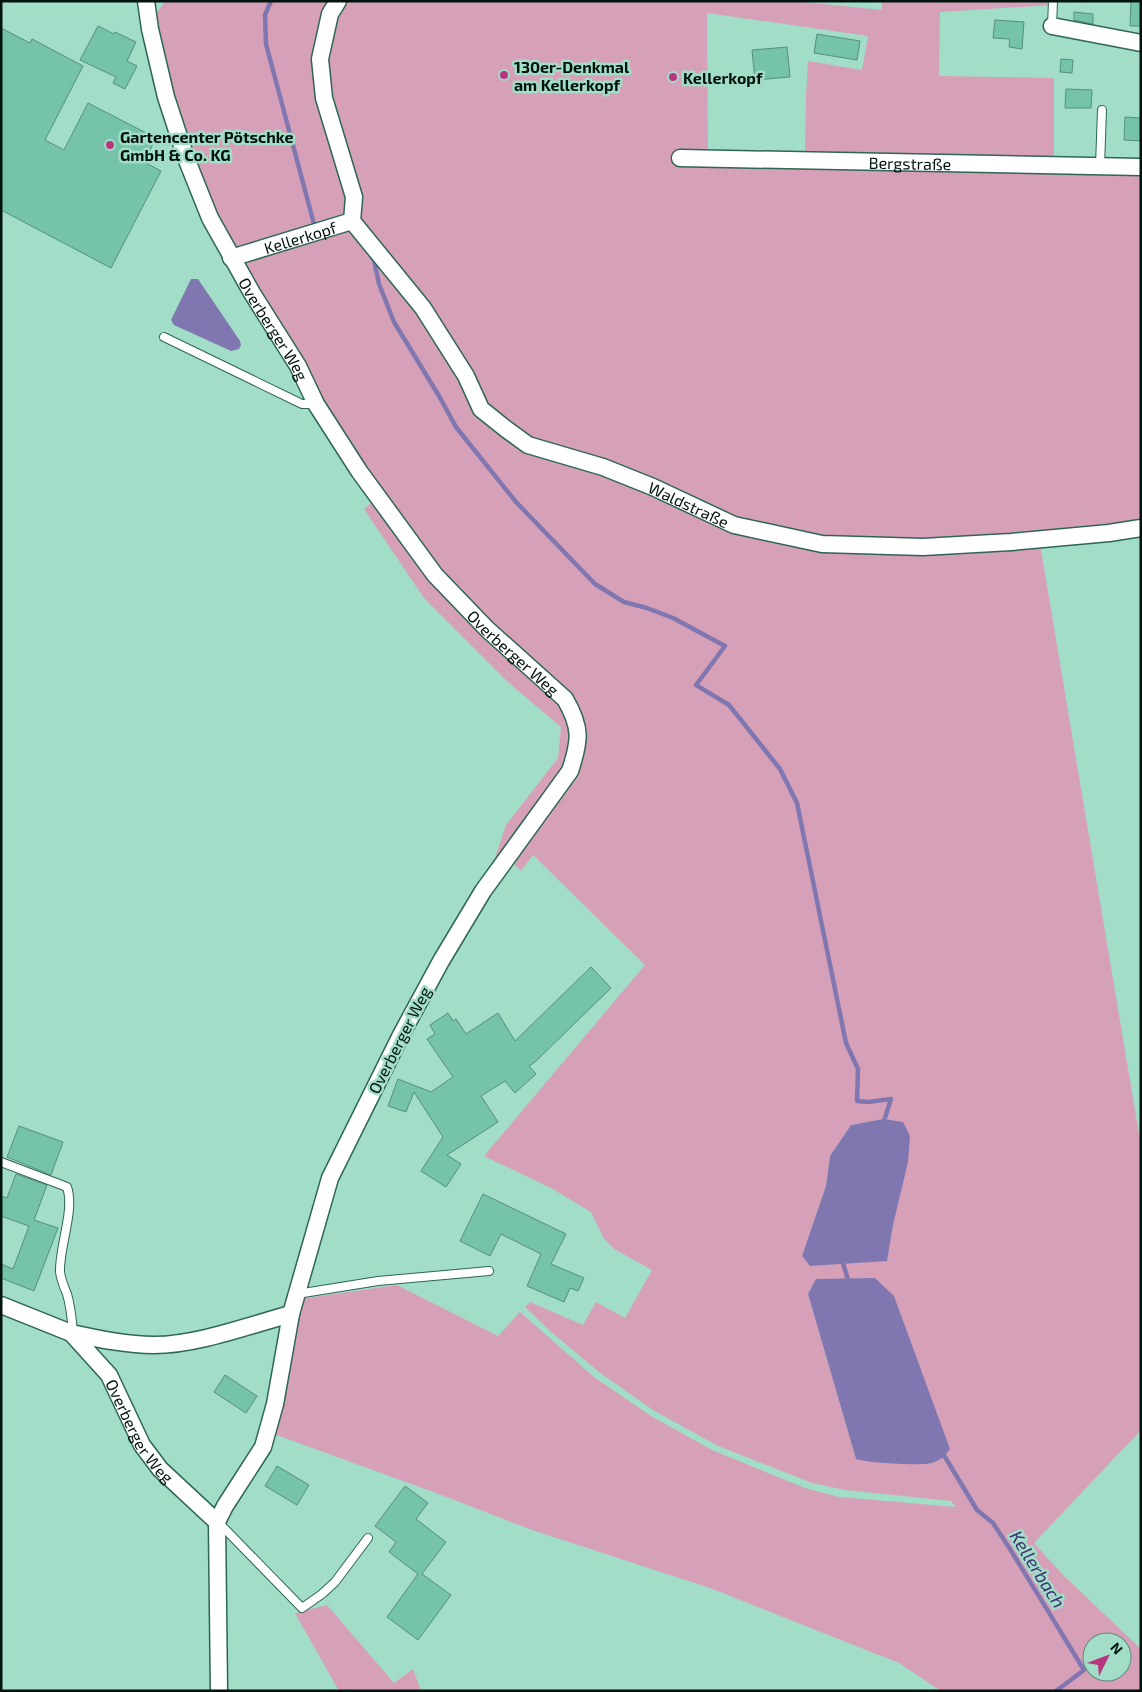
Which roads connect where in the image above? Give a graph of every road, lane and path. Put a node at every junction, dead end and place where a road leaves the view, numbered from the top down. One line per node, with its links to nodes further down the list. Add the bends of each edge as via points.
1 (146, 1): 11 (street, Overberger Weg, via 166,97 186,158 210,218)
2 (338, 1): 10 (street, Kellerkopf, via 330,14 320,58 324,98 354,197)
3 (1053, 1): 4 (lane)
4 (1052, 26): 5 (street)
5 (1141, 43)
6 (1102, 110): 8 (lane)
7 (680, 158): 8 (street, Bergstraße)
8 (1100, 166): 9 (street, Bergstraße)
9 (1141, 167)
10 (352, 221): 11 (street, Kellerkopf); 14 (street, Waldstraße, via 423,308 466,376 481,409 528,445 603,467 734,525 822,544 923,547 1011,542)
11 (231, 258): 13 (street, Overberger Weg, via 298,366)
12 (164, 337): 13 (lane, via 302,404)
13 (316, 404): 17 (street, Overberger Weg, via 359,471 435,575 487,629 565,699 578,728 578,748 570,771 483,891 401,1034 330,1178)
14 (1141, 528)
15 (1, 1162): 20 (lane, via 67,1187 68,1212 60,1271 72,1312)
16 (489, 1271): 17 (lane, via 378,1281)
17 (297, 1294): 19 (street, Overberger Weg)
18 (1, 1305): 20 (street, Overberger Weg)
19 (292, 1314): 20 (street, Overberger Weg, via 203,1339 156,1345 116,1342); 21 (street, Overberger Weg, via 275,1404 263,1447)
20 (72, 1333): 21 (street, Overberger Weg, via 109,1375 142,1445 160,1469)
21 (217, 1522): 22 (lane, via 302,1608 335,1582); 23 (street, Overberger Weg)
22 (368, 1538)
23 (219, 1691)

